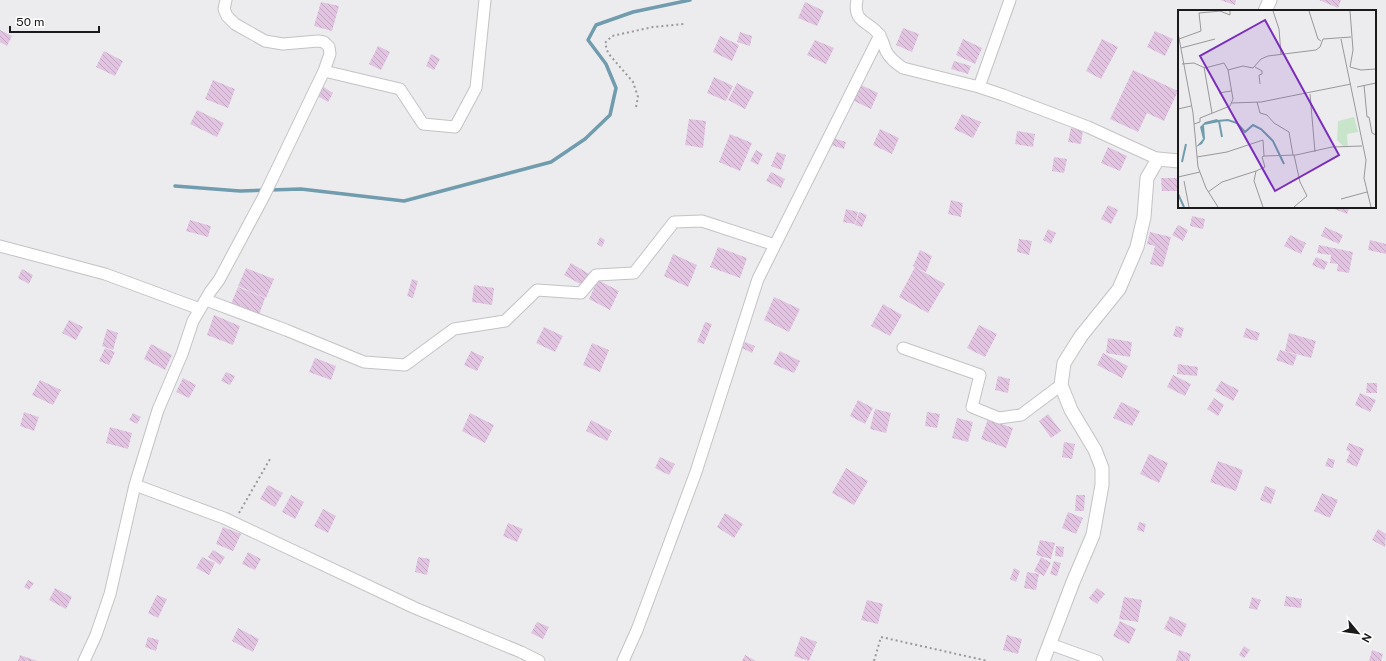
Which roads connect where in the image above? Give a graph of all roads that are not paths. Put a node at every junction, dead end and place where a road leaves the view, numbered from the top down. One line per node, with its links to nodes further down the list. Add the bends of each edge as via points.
1 (226, 0): 8 (street, via 224,9 227,16 235,24 265,41 283,44 324,42 329,47 330,54)
2 (485, 0): 8 (street, via 476,88 456,127 423,124 400,89)
3 (857, 0): 7 (street, via 858,17)
4 (1010, 0): 9 (street)
5 (1270, 0): 6 (street)
6 (1265, 10)
7 (880, 36): 9 (street, via 893,61 904,68); 12 (street)
8 (324, 71): 14 (street, via 264,196 219,280)
9 (979, 87): 10 (street, via 1088,127)
10 (1158, 159): 11 (street); 16 (street, via 1147,178 1144,217 1137,247 1119,289 1064,363)
11 (1178, 161)
12 (775, 245): 14 (street, via 702,221 674,222 634,273 596,274 581,293 537,290 505,322 454,329 405,365 364,362 286,330); 21 (street, via 758,279 696,472)
13 (0, 246): 14 (street)
14 (203, 304): 17 (street, via 193,321 158,410)
15 (903, 348): 16 (street, via 980,375 972,407 999,418 1022,415)
16 (1061, 384): 18 (street, via 1071,410 1095,450 1102,468 1102,485 1093,535)
17 (135, 485): 19 (street, via 110,594 96,636); 20 (street, via 234,522 415,608)
18 (1050, 644): 22 (street); 23 (street)
19 (84, 661)
20 (539, 661)
21 (623, 661)
22 (1043, 661)
23 (1097, 661)

